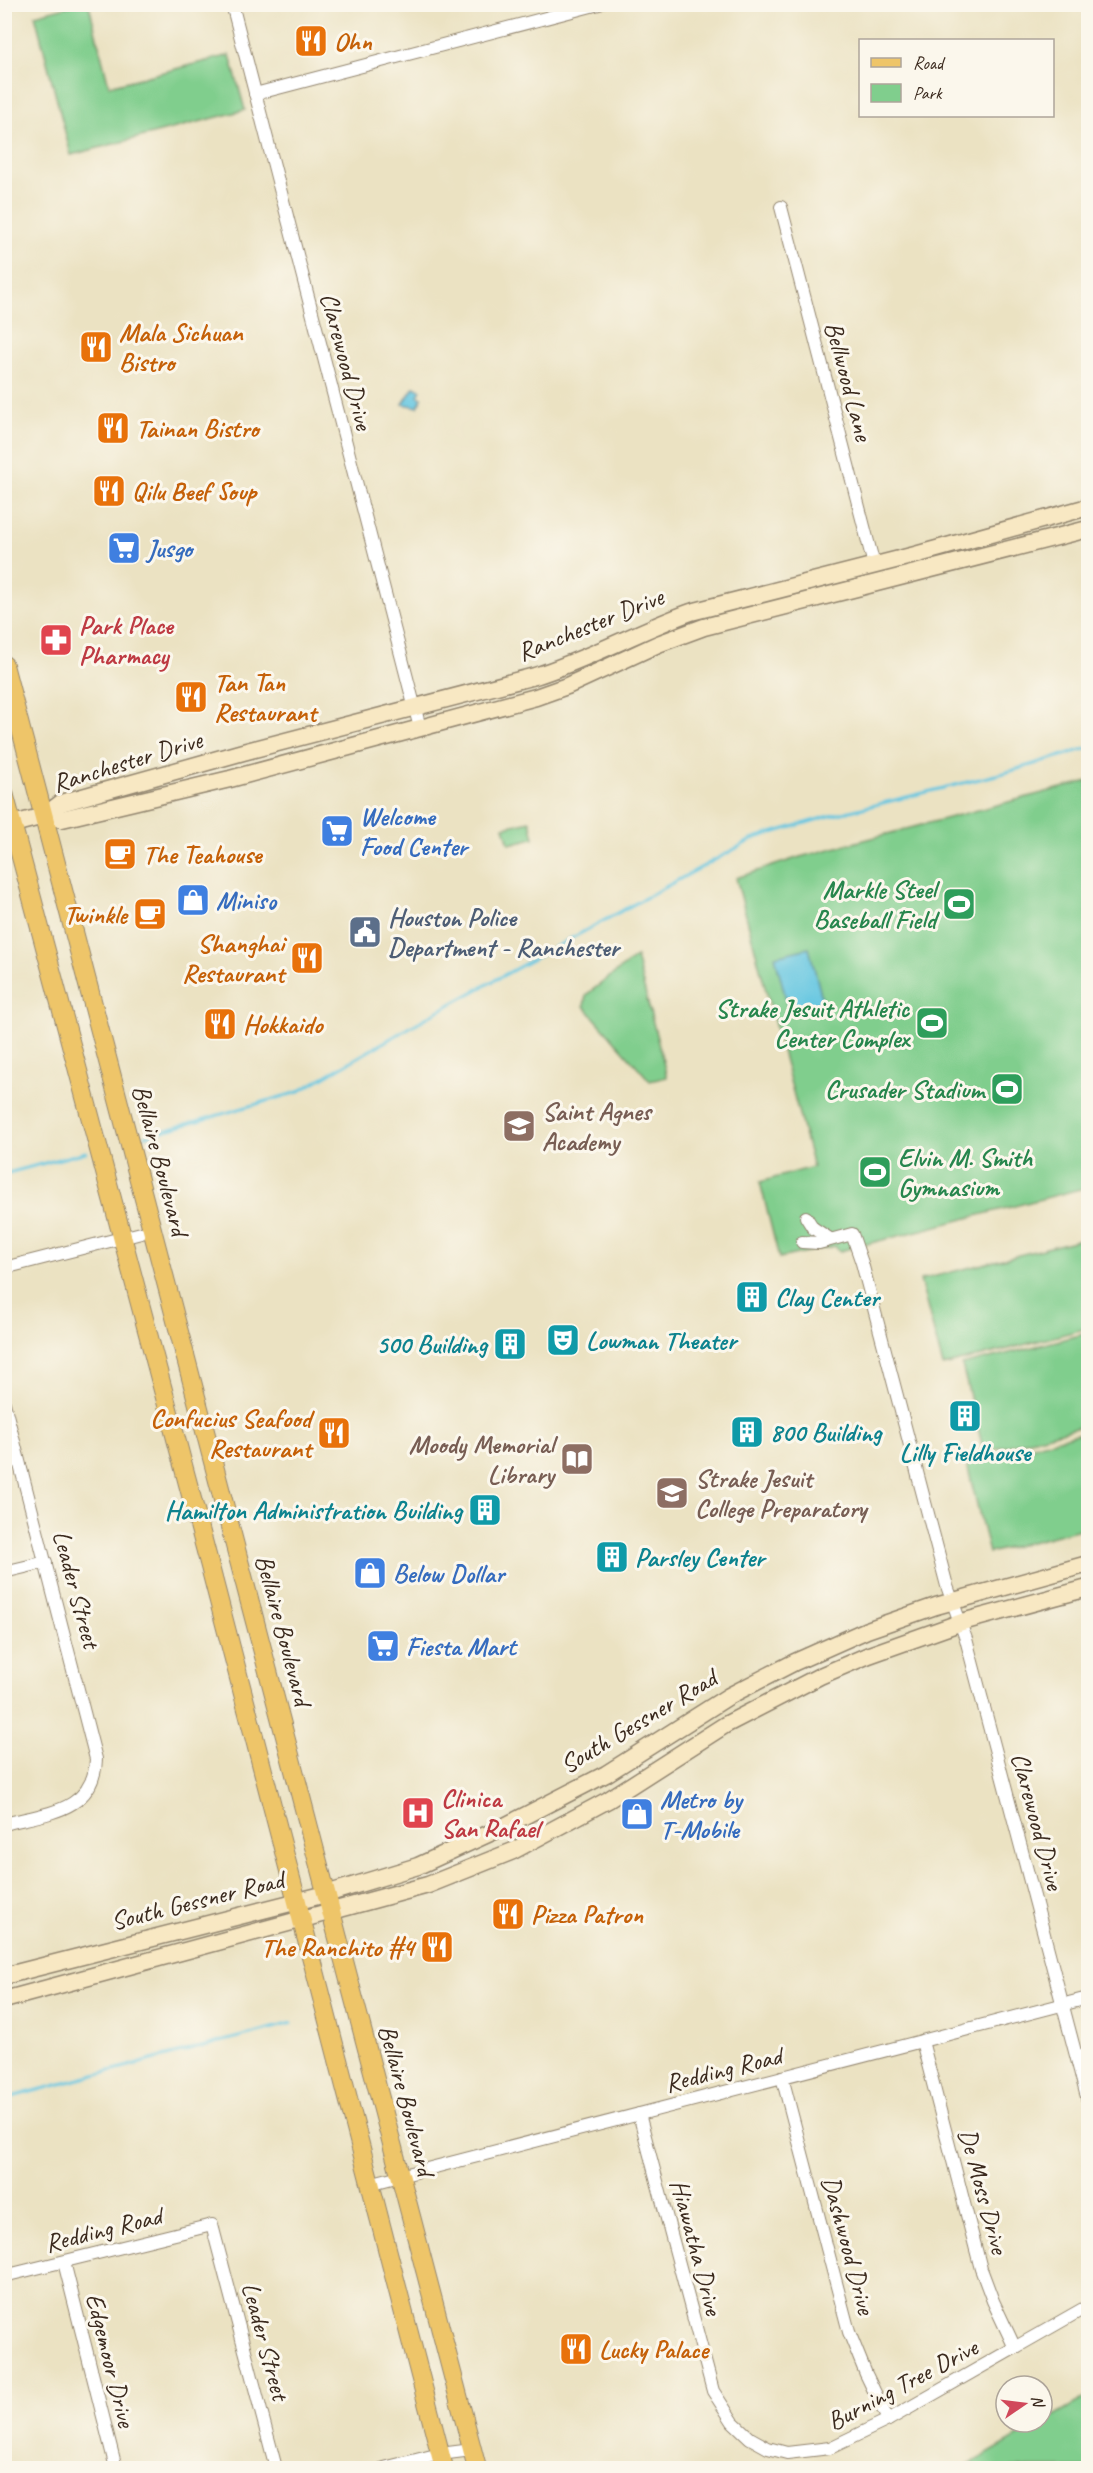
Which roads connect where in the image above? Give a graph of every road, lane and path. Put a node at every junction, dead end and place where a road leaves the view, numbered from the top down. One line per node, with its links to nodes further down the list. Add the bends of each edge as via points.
1 (232, 4): 3 (street, Clarewood Drive)
2 (599, 4): 3 (street)
3 (255, 94): 16 (street, Clarewood Drive)
4 (781, 207): 10 (street, Bellwood Lane)
5 (1089, 507): 6 (main road, Ranchester Drive)
6 (1054, 516): 8 (main road); 9 (main road, Ranchester Drive)
7 (1089, 529): 8 (main road, Ranchester Drive)
8 (1059, 535): 9 (main road, Ranchester Drive)
9 (918, 563): 10 (main road, Ranchester Drive); 12 (main road, Ranchester Drive)
10 (874, 565): 11 (main road, Ranchester Drive)
11 (734, 601): 12 (main road); 14 (main road, Ranchester Drive, via 662,622)
12 (739, 618): 15 (main road, Ranchester Drive, via 669,640)
13 (4, 665): 23 (main road, Bellaire Boulevard)
14 (559, 669): 15 (main road); 16 (main road, Ranchester Drive)
15 (567, 686): 17 (main road, Ranchester Drive)
16 (414, 708): 17 (street, Clarewood Drive); 18 (main road, Ranchester Drive)
17 (420, 728): 19 (main road, Ranchester Drive)
18 (225, 758): 19 (main road); 20 (main road, Ranchester Drive)
19 (230, 779): 22 (main road, Ranchester Drive)
20 (146, 780): 22 (main road); 23 (main road, Ranchester Drive, via 58,804)
21 (4, 793): 24 (main road)
22 (150, 798): 23 (main road, Ranchester Drive, via 62,819)
23 (44, 816): 24 (main road, Ranchester Drive); 26 (main road, Bellaire Boulevard)
24 (13, 824): 27 (main road)
25 (806, 1217): 28 (street, via 813,1228)
26 (153, 1230): 27 (street); 32 (main road, Bellaire Boulevard)
27 (121, 1238): 30 (street); 34 (main road)
28 (830, 1239): 29 (street); 39 (street, Clarewood Drive, via 852,1234 862,1263)
29 (802, 1242)
30 (4, 1268)
31 (4, 1403): 33 (street, Leader Street)
32 (201, 1416): 34 (main road); 40 (main road, Bellaire Boulevard)
33 (7, 1421): 35 (street, Leader Street)
34 (171, 1424): 41 (main road)
35 (46, 1562): 37 (street); 43 (street, Leader Street, via 95,1748 96,1771 90,1787 71,1807)
36 (1089, 1564): 39 (main road, South Gessner Road)
37 (4, 1572)
38 (1089, 1588): 42 (main road, South Gessner Road)
39 (953, 1602): 42 (street, Clarewood Drive); 44 (main road, South Gessner Road, via 867,1630 795,1662 729,1696 606,1774)
40 (253, 1613): 41 (main road); 46 (main road, Bellaire Boulevard)
41 (224, 1621): 47 (main road)
42 (962, 1623): 45 (main road, South Gessner Road, via 869,1655 804,1683 725,1725 608,1800); 55 (street, Clarewood Drive)
43 (4, 1824)
44 (501, 1828): 45 (main road); 46 (main road, South Gessner Road, via 418,1866)
45 (513, 1851): 48 (main road, South Gessner Road, via 428,1885)
46 (326, 1894): 47 (main road, South Gessner Road); 48 (main road, Bellaire Boulevard)
47 (296, 1901): 49 (main road); 50 (main road, South Gessner Road)
48 (331, 1913): 49 (main road, South Gessner Road); 60 (main road, Bellaire Boulevard)
49 (301, 1921): 52 (main road, South Gessner Road); 61 (main road)
50 (87, 1954): 51 (main road, South Gessner Road); 52 (main road)
51 (4, 1976)
52 (93, 1977): 54 (main road, South Gessner Road)
53 (1089, 1998): 55 (street, Redding Road)
54 (4, 2000)
55 (1064, 2004): 56 (street, Redding Road); 58 (street, Clarewood Drive)
56 (922, 2041): 57 (street, Redding Road); 66 (street, De Moss Drive, via 981,2269)
57 (782, 2077): 59 (street, Redding Road); 68 (street, Dashwood Drive, via 849,2332)
58 (1089, 2101)
59 (639, 2114): 60 (street, Redding Road); 67 (street, Hiawatha Drive)
60 (400, 2176): 61 (street, Redding Road); 69 (main road, Bellaire Boulevard)
61 (369, 2184): 70 (main road)
62 (212, 2225): 63 (street, Redding Road); 72 (street, Leader Street)
63 (64, 2262): 64 (street, Redding Road); 71 (street, Edgemoor Drive)
64 (4, 2276)
65 (1089, 2306): 66 (street, Burning Tree Drive)
66 (1015, 2348): 68 (street, Burning Tree Drive)
67 (713, 2391): 68 (street, Burning Tree Drive, via 733,2422 750,2438 787,2453 830,2448)
68 (888, 2420)
69 (472, 2450): 70 (street); 74 (main road, Bellaire Boulevard)
70 (442, 2461): 73 (street)
71 (116, 2469)
72 (276, 2469)
73 (384, 2469)
74 (477, 2469)

